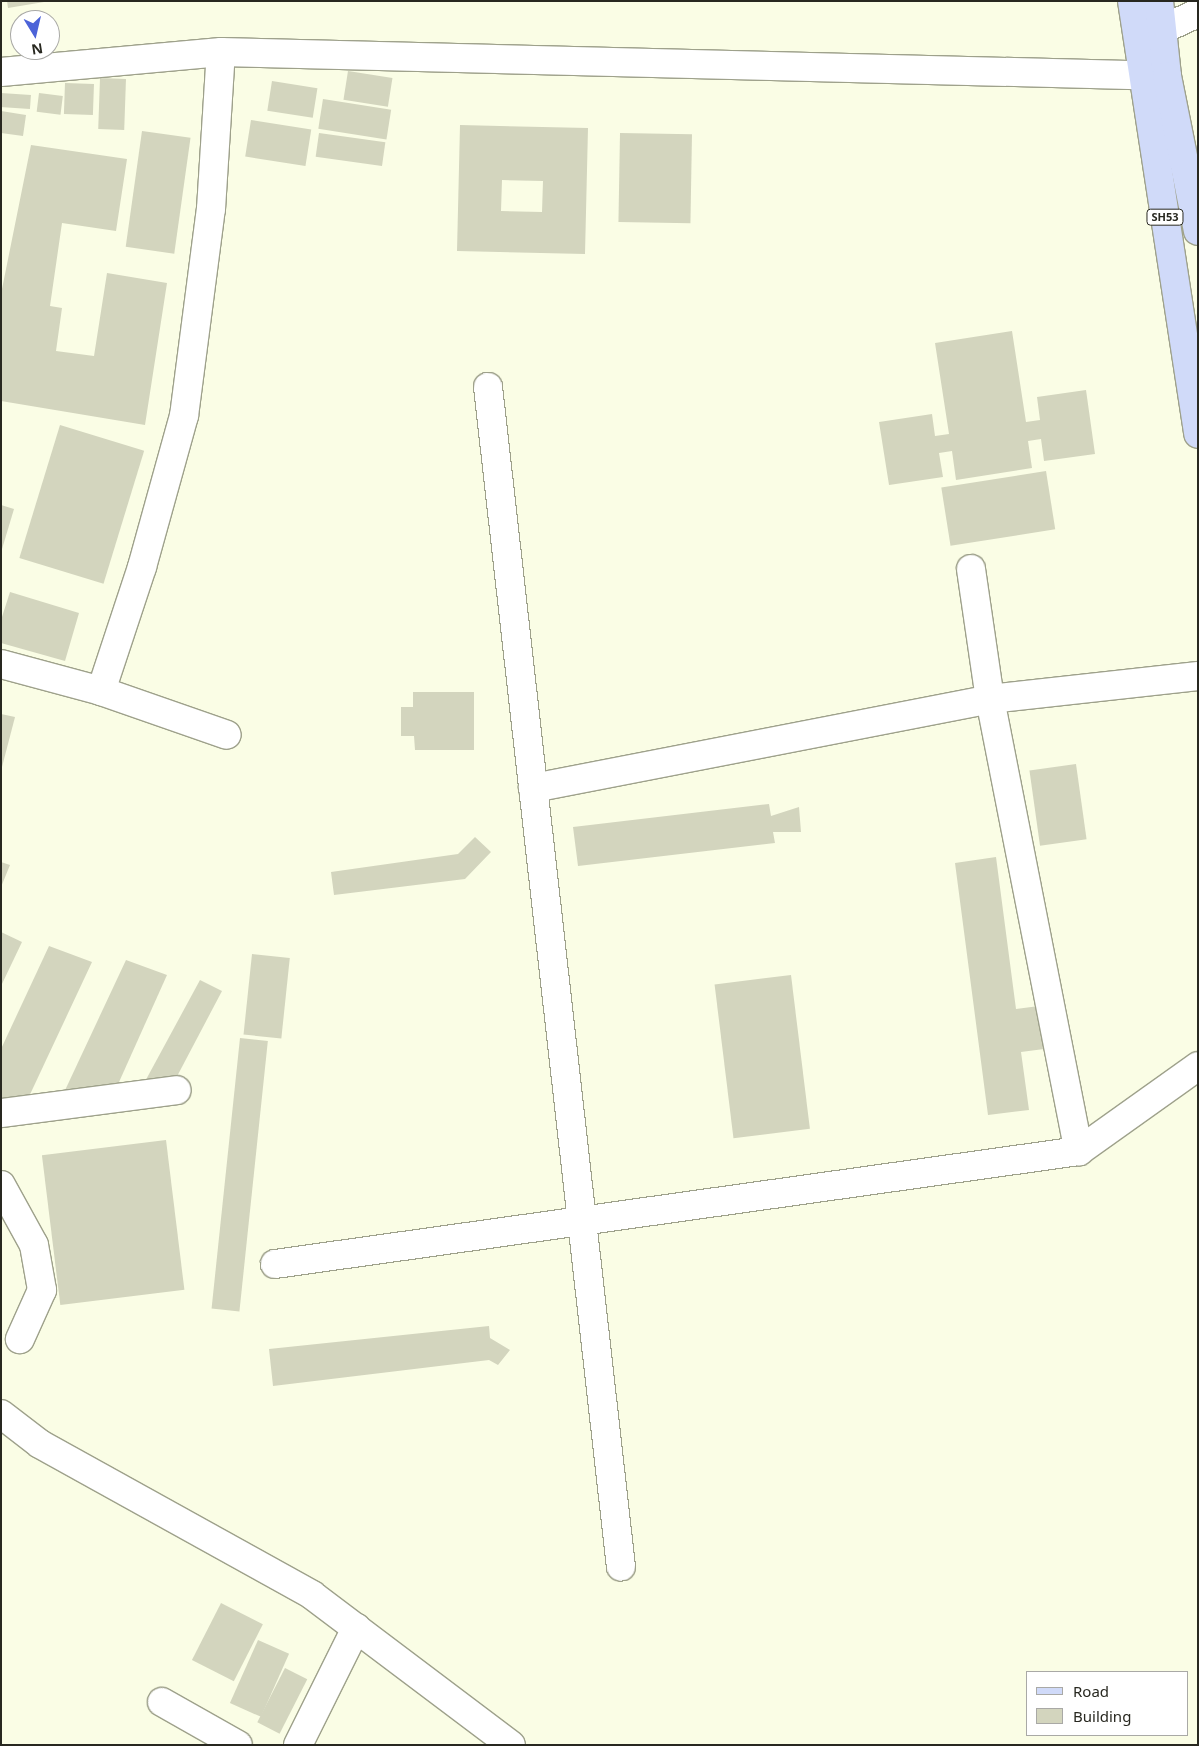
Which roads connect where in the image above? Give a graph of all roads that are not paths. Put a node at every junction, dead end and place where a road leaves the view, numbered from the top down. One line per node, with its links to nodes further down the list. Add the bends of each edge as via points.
1 (1132, 1): 7 (main road, SH53)
2 (1159, 1): 4 (main road, SH53)
3 (1198, 13): 4 (street)
4 (1159, 31): 7 (main road, SH53)
5 (221, 52): 6 (street); 7 (street); 14 (street, via 211,209 184,416 142,567)
6 (1, 72)
7 (1155, 76): 8 (main road, SH53); 10 (main road, SH53)
8 (1198, 231)
9 (488, 387): 17 (street)
10 (1198, 434)
11 (971, 569): 15 (street)
12 (1, 664): 14 (street)
13 (1198, 676): 15 (street)
14 (101, 691): 16 (street)
15 (990, 699): 17 (street); 21 (street)
16 (227, 735)
17 (533, 788): 23 (street)
18 (1198, 1066): 21 (street)
19 (178, 1090): 20 (street)
20 (1, 1113)
21 (1079, 1151): 23 (street)
22 (1, 1185): 25 (street, via 34,1245 42,1290)
23 (581, 1224): 24 (street); 27 (street)
24 (275, 1264)
25 (20, 1339)
26 (1, 1414): 28 (street, via 40,1444 312,1595)
27 (621, 1567)
28 (356, 1628): 31 (street); 32 (street)
29 (162, 1702): 30 (street)
30 (238, 1745)
31 (298, 1745)
32 (510, 1745)

